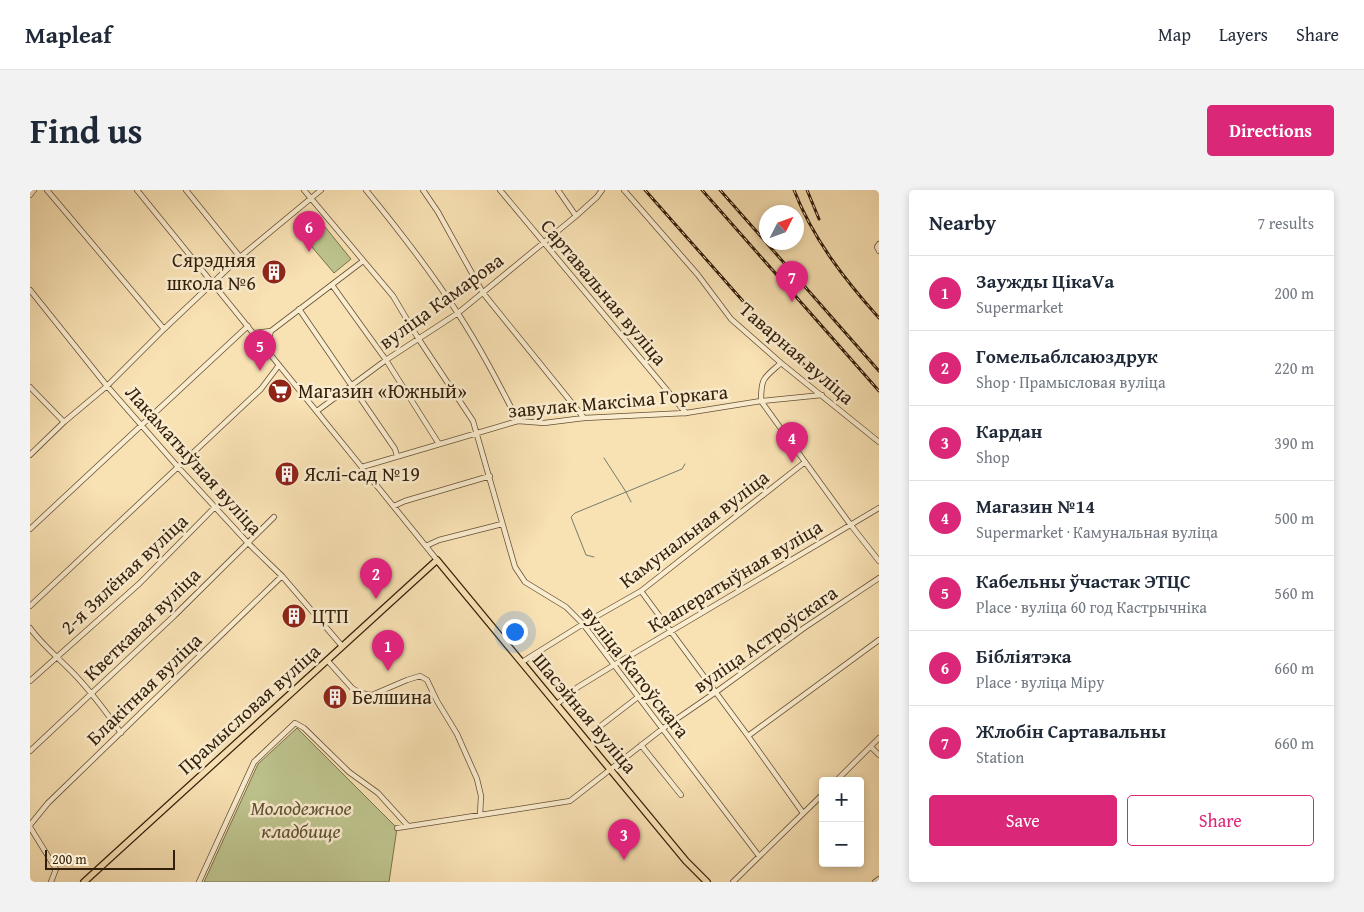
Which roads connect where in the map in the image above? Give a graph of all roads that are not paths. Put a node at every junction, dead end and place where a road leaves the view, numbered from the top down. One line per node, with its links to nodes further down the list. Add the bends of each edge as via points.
1 (34, 190): 13 (street)
2 (47, 190): 28 (street)
3 (137, 190): 21 (street, Шасэйная вуліца)
4 (186, 190): 19 (street)
5 (304, 190): 14 (street, вуліца Катоўскага)
6 (321, 190): 14 (street)
7 (366, 190): 26 (street, via 425,264)
8 (423, 190): 24 (street)
9 (500, 190): 16 (street, Сартавальная вуліца)
10 (558, 190): 15 (street)
11 (602, 190): 15 (street, вуліца Камарова)
12 (624, 190): 34 (street, Таварная вуліца, via 698,275 731,319)
13 (30, 195)
14 (311, 198): 19 (street); 20 (street, вуліца Катоўскага)
15 (576, 216): 16 (street, вуліца Камарова)
16 (543, 243): 24 (street, вуліца Камарова); 42 (street, Сартавальная вуліца)
17 (879, 244): 18 (street)
18 (879, 251)
19 (240, 257): 21 (street)
20 (363, 261): 22 (street); 31 (street, вуліца Катоўскага, via 393,296)
21 (213, 283): 27 (street, Шасэйная вуліца); 28 (street)
22 (332, 285): 25 (street); 33 (street)
23 (30, 290): 37 (street, Лакаматыўная вуліца)
24 (483, 293): 26 (street, вуліца Камарова); 43 (street)
25 (299, 309): 29 (street); 36 (street)
26 (458, 313): 31 (street, вуліца Камарова); 44 (street)
27 (248, 326): 30 (street, Шасэйная вуліца); 46 (street)
28 (164, 329): 37 (street)
29 (271, 331): 30 (street); 32 (street)
30 (254, 333): 32 (street, Шасэйная вуліца)
31 (418, 338): 33 (street, вуліца Камарова); 47 (street, вуліца Катоўскага, via 473,421)
32 (266, 349): 35 (street, Шасэйная вуліца)
33 (386, 360): 36 (street, вуліца Камарова); 49 (street)
34 (781, 363): 39 (street, Таварная вуліца); 40 (street, via 761,383)
35 (279, 365): 41 (street, Шасэйная вуліца); 53 (street, via 261,389)
36 (352, 385): 41 (street, вуліца Камарова); 51 (street)
37 (107, 386): 45 (street); 46 (street, Лакаматыўная вуліца)
38 (30, 387): 45 (street)
39 (822, 395): 40 (street, завулак Максіма Горкага); 48 (street, Таварная вуліца)
40 (761, 401): 42 (street, завулак Максіма Горкага); 52 (street)
41 (317, 411): 54 (street, Шасэйная вуліца)
42 (686, 413): 43 (street, завулак Максіма Горкага)
43 (584, 418): 44 (street, завулак Максіма Горкага, via 544,423)
44 (518, 421): 47 (street, завулак Максіма Горкага)
45 (64, 422): 50 (street)
46 (142, 424): 53 (street, Лакаматыўная вуліца); 62 (street)
47 (477, 434): 49 (street, завулак Максіма Горкага); 55 (street, вуліца Катоўскага)
48 (879, 442)
49 (438, 444): 51 (street, завулак Максіма Горкага)
50 (30, 454)
51 (397, 456): 54 (street, завулак Максіма Горкага)
52 (805, 462): 61 (street); 69 (street, Камунальная вуліца)
53 (178, 467): 57 (street, Лакаматыўная вуліца); 70 (street)
54 (362, 467): 56 (street, Шасэйная вуліца)
55 (490, 476): 56 (street); 60 (street, вуліца Катоўскага)
56 (394, 506): 64 (street, Шасэйная вуліца)
57 (216, 507): 63 (street, Лакаматыўная вуліца); 76 (street, 2-я Зялёная вуліца, via 140,583)
58 (879, 508): 61 (street, Кааператыўная вуліца)
59 (274, 517): 63 (street, Кветкавая вуліца)
60 (502, 524): 64 (street); 71 (street, вуліца Катоўскага, via 515,567 525,582 566,607)
61 (850, 524): 66 (street); 73 (street, Кааператыўная вуліца)
62 (30, 529)
63 (248, 543): 67 (street, Лакаматыўная вуліца); 82 (street, Кветкавая вуліца)
64 (426, 546): 65 (street, Шасэйная вуліца)
65 (437, 560): 75 (main road, Прамысловая вуліца); 78 (main road, Шасэйная вуліца)
66 (879, 561)
67 (282, 576): 75 (street, Лакаматыўная вуліца); 87 (street, Блакітная вуліца)
68 (879, 578): 81 (street, вуліца Астроўскага)
69 (641, 591): 71 (street, Камунальная вуліца); 73 (street)
70 (30, 606)
71 (583, 624): 78 (street, Камунальная вуліца); 79 (street, вуліца Катоўскага)
72 (30, 628): 76 (street)
73 (671, 631): 79 (street, Кааператыўная вуліца); 81 (street)
74 (879, 640): 88 (street)
75 (342, 646): 77 (main road, Прамысловая вуліца)
76 (56, 657): 80 (street, 2-я Зялёная вуліца); 82 (street)
77 (327, 660): 99 (street, via 360,693 372,695 420,676 427,680 477,779 481,796); 105 (main road, Прамысловая вуліца)
78 (522, 662): 84 (main road, Шасэйная вуліца)
79 (614, 665): 83 (street, вуліца Катоўскага); 84 (street, Кааператыўная вуліца)
80 (30, 681)
81 (716, 692): 85 (street, вуліца Астроўскага); 88 (street)
82 (91, 693): 87 (street); 92 (street, Кветкавая вуліца)
83 (638, 697): 85 (street, вуліца Катоўскага); 86 (street)
84 (557, 704): 94 (main road, Шасэйная вуліца)
85 (662, 729): 90 (street, вуліца Астроўскага); 103 (street, вуліца Катоўскага)
86 (594, 731)
87 (121, 733): 100 (street, Блакітная вуліца, via 48,803)
88 (748, 736): 98 (street)
89 (879, 738): 91 (street)
90 (641, 745): 94 (street, вуліца Астроўскага); 96 (street)
91 (871, 747): 93 (street); 95 (street)
92 (30, 751)
93 (879, 755)
94 (610, 768): 99 (street, вуліца Астроўскага, via 570,801); 107 (main road, Шасэйная вуліца)
95 (840, 777)
96 (681, 795)
97 (819, 798): 98 (street)
98 (803, 813): 103 (street)
99 (480, 815): 101 (street, вуліца Астроўскага)
100 (30, 826): 104 (street, via 56,869)
101 (408, 826): 102 (street, вуліца Астроўскага); 106 (street, via 378,793 349,772 295,723 254,762)
102 (397, 828)
103 (759, 856): 108 (street)
104 (51, 882)
105 (84, 882)
106 (199, 882)
107 (706, 882)
108 (733, 882)

